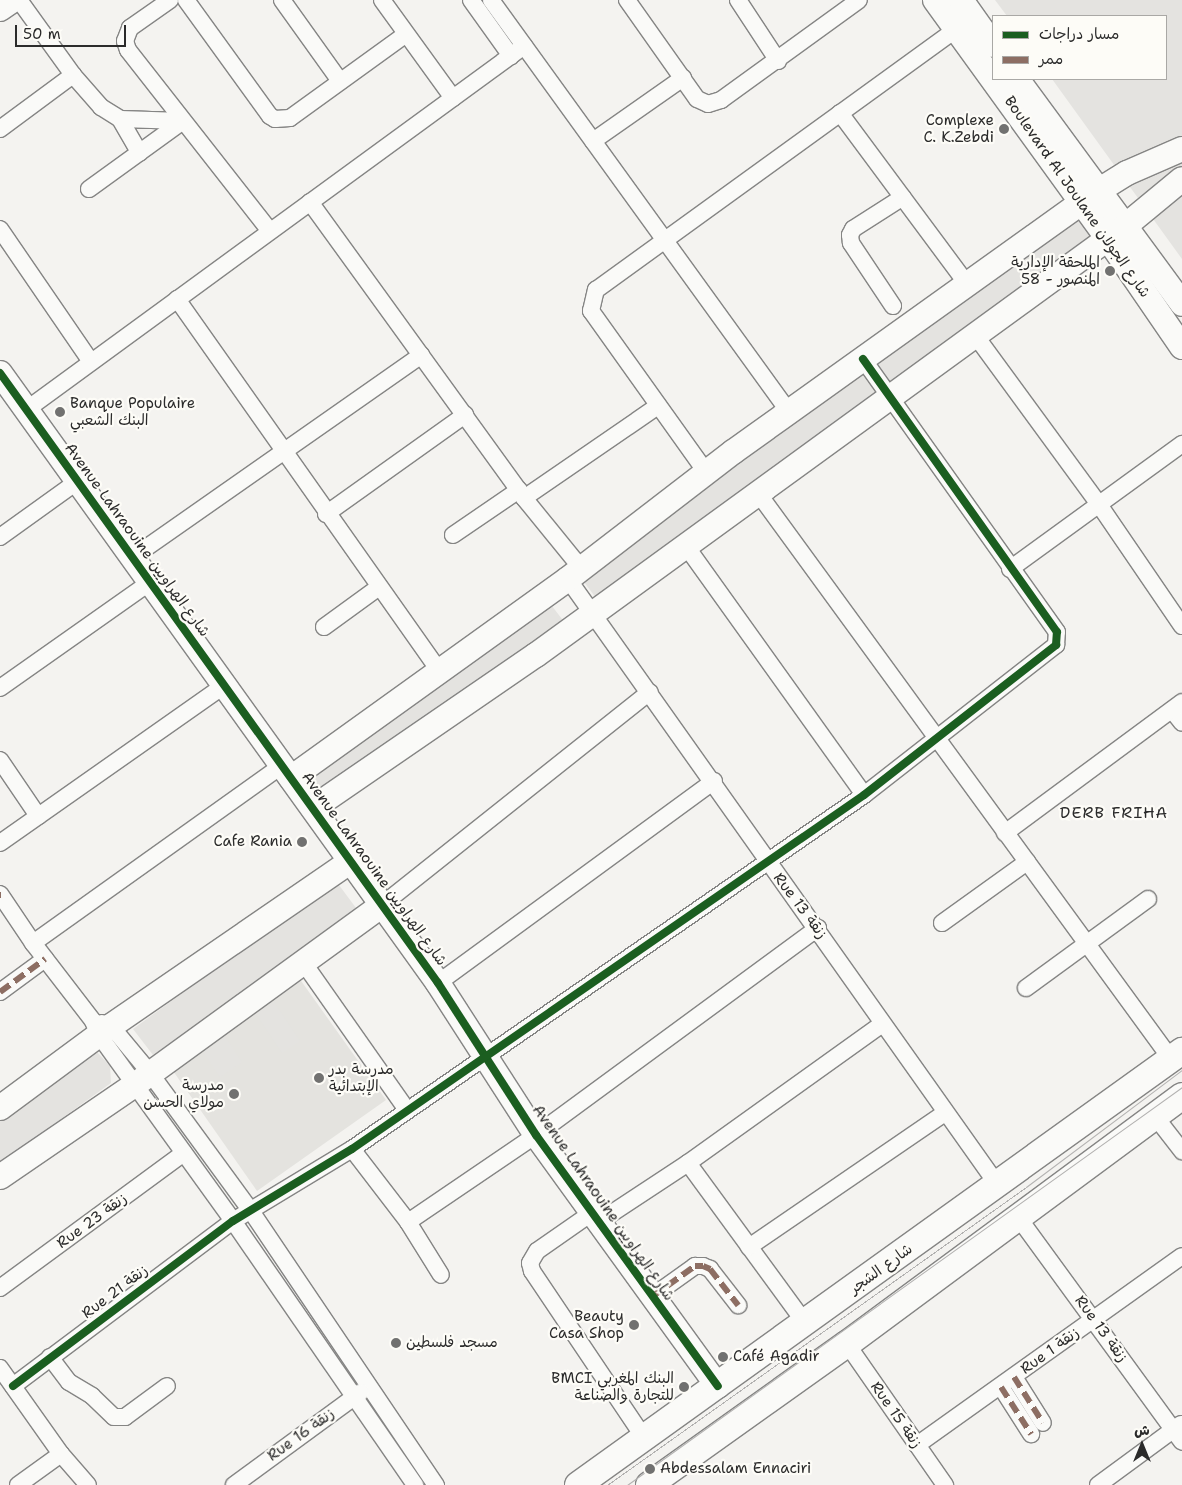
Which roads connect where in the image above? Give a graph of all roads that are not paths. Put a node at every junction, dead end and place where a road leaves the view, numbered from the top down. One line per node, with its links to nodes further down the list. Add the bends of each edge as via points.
1 (12, 0): 14 (street)
2 (18, 0): 21 (street)
3 (170, 0): 29 (street, via 130,28 125,41)
4 (186, 0): 25 (street, via 270,116 290,118)
5 (282, 0): 25 (street)
6 (382, 0): 16 (street)
7 (471, 0): 18 (street)
8 (491, 0): 18 (street)
9 (628, 0): 22 (street)
10 (738, 0): 19 (street)
11 (860, 0): 19 (street)
12 (935, 0): 15 (street, Boulevard Al Joulane شارع الجولان)
13 (961, 0): 17 (street)
14 (0, 9)
15 (957, 29): 20 (street, Boulevard Al Joulane شارع الجولان); 27 (street)
16 (406, 34): 25 (street); 26 (street)
17 (992, 44)
18 (517, 51): 26 (street); 31 (street)
19 (778, 61): 22 (street, via 721,100 708,104 697,99)
20 (992, 73)
21 (72, 75): 28 (street, via 101,107); 30 (street)
22 (683, 78): 31 (street)
23 (997, 80): 37 (street, Boulevard Al Joulane شارع الجولان)
24 (1018, 80): 37 (street, Boulevard Al Joulane شارع الجولان)
25 (340, 81)
26 (452, 98): 38 (street)
27 (840, 112): 36 (street); 42 (street)
28 (120, 119): 29 (street); 33 (street)
29 (183, 122): 33 (street); 40 (street)
30 (0, 130)
31 (593, 141): 42 (street)
32 (1182, 149): 37 (street, via 1127,173)
33 (140, 153): 35 (street)
34 (1182, 178): 41 (street)
35 (88, 190)
36 (903, 197): 43 (street); 46 (street, via 853,229 850,235 851,243)
37 (1090, 197): 41 (street, Boulevard Al Joulane شارع الجولان); 43 (street)
38 (310, 202): 40 (street); 49 (street, Rue 13 زنقة)
39 (0, 229): 51 (street)
40 (270, 231): 44 (street)
41 (1116, 233): 45 (street, Boulevard Al Joulane شارع الجولان); 47 (street); 48 (street, Boulevard Al Joulane شارع الجولان)
42 (664, 239): 54 (street, via 596,290 591,310); 56 (street)
43 (967, 284): 50 (street)
44 (177, 299): 51 (street); 59 (street)
45 (1182, 304)
46 (893, 306)
47 (975, 335): 53 (street); 64 (street)
48 (1182, 347)
49 (421, 356): 57 (street, Rue 13 زنقة); 59 (street)
50 (863, 359): 53 (street, Rue 21 زنقة); 56 (street)
51 (91, 362): 55 (street)
52 (0, 373): 55 (street, Avenue Lahraouine شارع الهراويين)
53 (890, 398): 62 (street); 70 (street, Rue 21 زنقة)
54 (658, 406): 60 (street); 63 (street)
55 (26, 410): 61 (street, Avenue Lahraouine شارع الهراويين)
56 (790, 412): 60 (street)
57 (465, 415): 63 (street, Rue 13 زنقة); 65 (street)
58 (1182, 444): 64 (street)
59 (283, 452): 65 (street); 69 (street)
60 (706, 472): 71 (street)
61 (78, 481): 66 (street); 69 (street, Avenue Lahraouine شارع الهراويين)
62 (758, 493): 68 (street); 83 (street)
63 (522, 494): 67 (street); 71 (street, Rue 13 زنقة)
64 (1098, 503): 70 (street); 75 (street)
65 (326, 514): 73 (street)
66 (2, 531)
67 (452, 535)
68 (686, 546): 74 (street); 87 (street)
69 (133, 557): 72 (street, Avenue Lahraouine شارع الهراويين)
70 (1010, 569): 83 (street, Rue 21 زنقة, via 1058,632 1056,645)
71 (574, 574): 74 (street, Rue 13 زنقة); 77 (street)
72 (150, 582): 78 (street, Avenue Lahraouine شارع الهراويين); 79 (street)
73 (379, 587): 76 (street); 77 (street)
74 (594, 613): 80 (street, Rue 13 زنقة); 88 (street)
75 (1182, 626)
76 (324, 627)
77 (440, 670): 85 (street)
78 (225, 685): 85 (street, Avenue Lahraouine شارع الهراويين); 89 (street)
79 (0, 688)
80 (650, 692): 86 (street, Rue 13 زنقة); 97 (street)
81 (1177, 706): 82 (street); 90 (street)
82 (1182, 723)
83 (937, 740): 87 (street, Rue 21 زنقة); 90 (street)
84 (0, 760): 89 (street)
85 (286, 772): 88 (street, Avenue Lahraouine شارع الهراويين); 100 (street)
86 (714, 781): 93 (street, Rue 13 زنقة); 104 (street)
87 (864, 795): 93 (street, Rue 21 زنقة)
88 (313, 808): 92 (street, Avenue Lahraouine شارع الهراويين)
89 (38, 816): 91 (street)
90 (1005, 833): 94 (street)
91 (0, 843)
92 (351, 861): 97 (street, Avenue Lahraouine شارع الهراويين); 108 (street)
93 (766, 861): 99 (street, Rue 13 زنقة); 110 (street, Rue 21 زنقة)
94 (1027, 862): 98 (street); 101 (street)
95 (0, 894): 100 (street)
96 (1148, 899): 101 (street)
97 (382, 905): 103 (street); 104 (street, Avenue Lahraouine شارع الهراويين)
98 (942, 923)
99 (818, 928): 107 (street, Rue 13 زنقة); 117 (street)
100 (33, 943): 102 (street)
101 (1087, 944): 105 (street); 109 (street)
102 (45, 959): 106 (street); 108 (street)
103 (303, 962): 111 (street); 114 (street)
104 (438, 983): 110 (street, Avenue Lahraouine شارع الهراويين)
105 (1026, 988)
106 (0, 992)
107 (882, 1024): 115 (street, Rue 13 زنقة); 121 (street)
108 (101, 1027): 111 (street); 113 (street)
109 (1177, 1055): 123 (main road, شارع الشجر)
110 (485, 1056): 114 (street, Rue 21 زنقة); 117 (street, Avenue Lahraouine شارع الهراويين)
111 (143, 1079): 120 (street); 122 (street); 124 (street)
112 (1182, 1096): 116 (main road)
113 (0, 1108)
114 (407, 1110): 118 (street, Rue 21 زنقة)
115 (945, 1113): 123 (street, Rue 13 زنقة); 129 (street)
116 (1154, 1115): 119 (street); 126 (main road)
117 (536, 1135): 125 (street, Avenue Lahraouine شارع الهراويين); 128 (street)
118 (352, 1149): 124 (street, Rue 21 زنقة); 128 (street)
119 (1182, 1151)
120 (184, 1153): 127 (street); 132 (street, Rue 23 زنقة)
121 (688, 1163): 125 (street); 129 (street)
122 (0, 1177)
123 (998, 1184): 136 (main road, شارع الشجر)
124 (251, 1211): 127 (street, Rue 21 زنقة); 143 (street)
125 (596, 1217): 133 (street, Avenue Lahraouine شارع الهراويين); 149 (street, via 537,1251 530,1263 532,1271)
126 (1018, 1217): 135 (street, Rue 13 زنقة); 137 (main road)
127 (233, 1221): 138 (street, Rue 21 زنقة); 145 (street)
128 (408, 1222): 131 (street)
129 (749, 1247): 136 (street)
130 (1182, 1256): 135 (street, Rue 1 زنقة)
131 (441, 1275)
132 (0, 1288)
133 (653, 1296): 134 (street, via 695,1266 703,1266 710,1269); 144 (street, Avenue Lahraouine شارع الهراويين)
134 (738, 1305)
135 (1095, 1319): 140 (street, Rue 1 زنقة); 147 (street, Rue 13 زنقة)
136 (805, 1323): 144 (main road, شارع الشجر)
137 (847, 1344): 150 (street, Rue 15 زنقة); 158 (main road)
138 (50, 1357): 141 (street, Rue 21 زنقة); 142 (street, via 69,1382 92,1396 114,1417 125,1417)
139 (0, 1368): 141 (street)
140 (1008, 1382): 146 (street); 148 (street); 150 (street, Rue 1 زنقة)
141 (13, 1386): 151 (street)
142 (167, 1386)
143 (369, 1386): 145 (street, Rue 16 زنقة); 152 (street)
144 (718, 1386): 149 (main road, شارع الشجر)
145 (353, 1397): 155 (street, Rue 16 زنقة); 156 (street)
146 (1043, 1423)
147 (1179, 1432): 160 (street)
148 (1031, 1434)
149 (645, 1439): 157 (main road, شارع الشجر)
150 (918, 1445): 159 (street, Rue 15 زنقة)
151 (61, 1454): 153 (street); 154 (street)
152 (433, 1484)
153 (18, 1485)
154 (88, 1485)
155 (234, 1485)
156 (415, 1485)
157 (578, 1485)
158 (650, 1485)
159 (945, 1485)
160 (1098, 1485)

